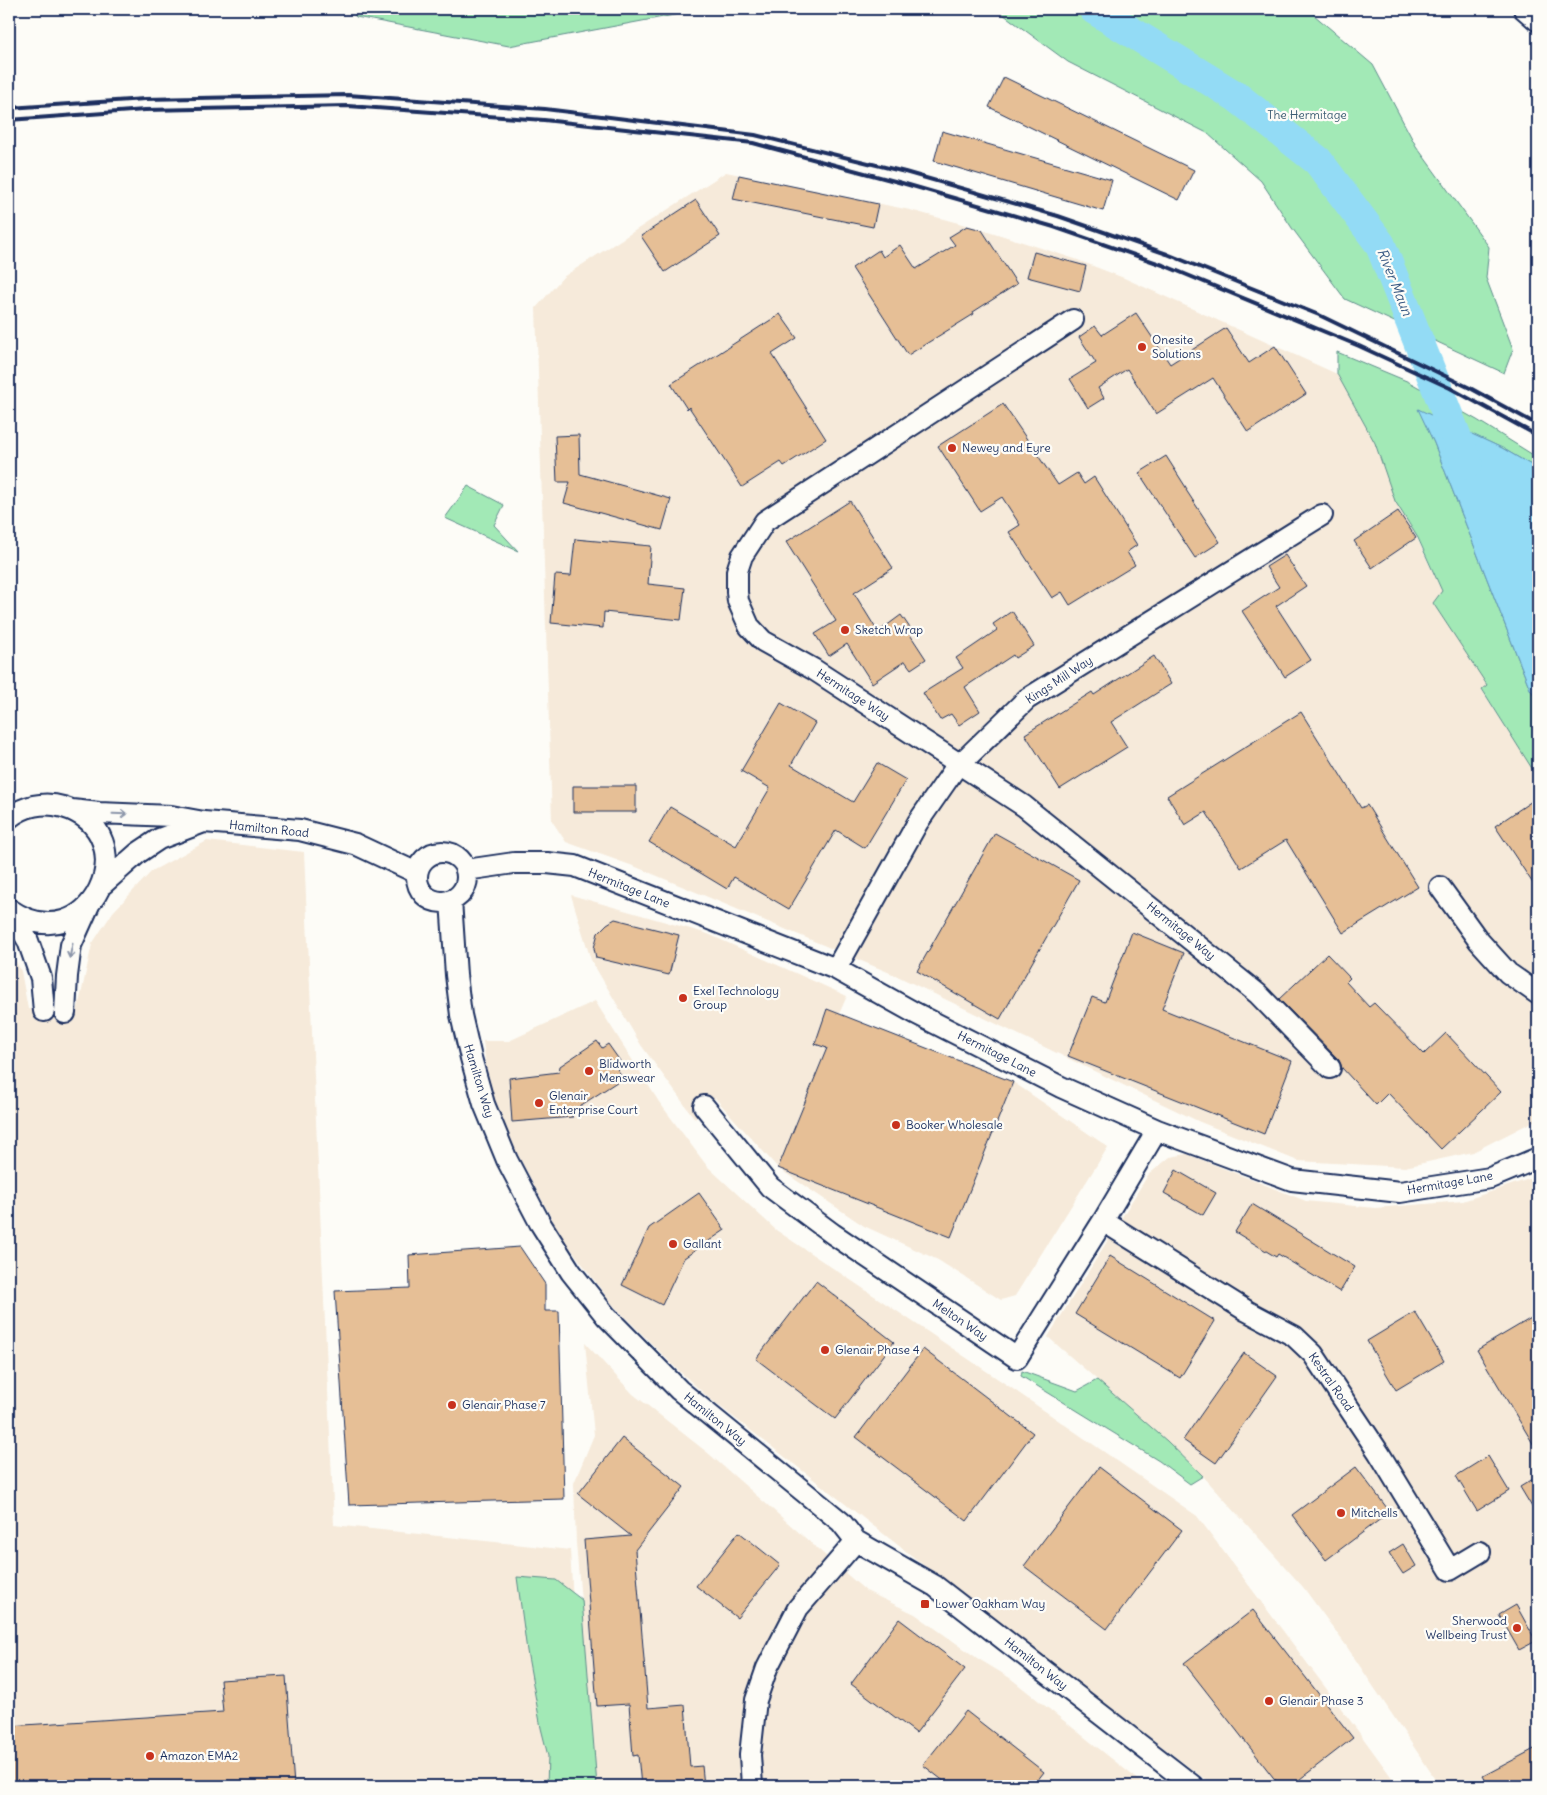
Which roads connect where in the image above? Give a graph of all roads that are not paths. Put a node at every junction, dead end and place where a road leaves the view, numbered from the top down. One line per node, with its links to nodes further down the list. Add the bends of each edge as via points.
1 (1524, 9): 2 (street)
2 (1538, 21)
3 (1072, 320): 5 (street, Hermitage Way, via 764,521 742,556 737,571 737,592 743,614 763,641 813,669)
4 (1322, 515): 5 (street, Kings Mill Way, via 1027,698)
5 (960, 765): 16 (street, Kings Mill Way, via 918,822); 20 (street, Hermitage Way, via 1024,806 1258,994)
6 (72, 810): 7 (street, Hamilton Road, via 48,804 36,805); 8 (street, Hamilton Road, one-way to 8, via 171,816); 11 (street, Hamilton Road, via 91,824 104,846 106,871)
7 (10, 816)
8 (204, 822): 10 (street, Hamilton Road, via 300,830 355,844); 11 (street, Hamilton Road, via 159,839)
9 (466, 870): 10 (street, via 452,854 442,852 425,858); 13 (street, via 466,886); 16 (street, Hermitage Lane, via 514,863 575,866)
10 (417, 873): 13 (street, via 417,884 426,898 435,902)
11 (102, 884): 14 (street, Hamilton Road)
12 (1440, 888): 17 (street, via 1479,941 1508,973)
13 (451, 900): 25 (street, Hamilton Way, via 460,1005 473,1068 500,1144 540,1224 571,1272 606,1316 679,1390 841,1522)
14 (89, 905): 15 (street, Hamilton Road, via 79,914 55,922 30,920); 19 (street, one-way to 19, via 71,946)
15 (9, 909): 18 (street, via 28,941 41,978)
16 (836, 969): 22 (street, Hermitage Lane, via 1061,1087)
17 (1538, 994)
18 (44, 1011)
19 (65, 1013)
20 (1330, 1068)
21 (704, 1106): 24 (street, Melton Way, via 770,1187 833,1234 1017,1358)
22 (1157, 1130): 23 (street, Hermitage Lane, via 1292,1180 1400,1192 1490,1178); 24 (street, Melton Way)
23 (1538, 1158)
24 (1103, 1221): 26 (street, Kestral Road, via 1247,1311 1294,1336 1313,1354 1379,1453 1450,1570)
25 (856, 1541): 27 (street, via 798,1608 767,1668 756,1700 750,1755); 28 (street, Hamilton Way, via 936,1586)
26 (1480, 1552)
27 (752, 1786)
28 (1193, 1786)

